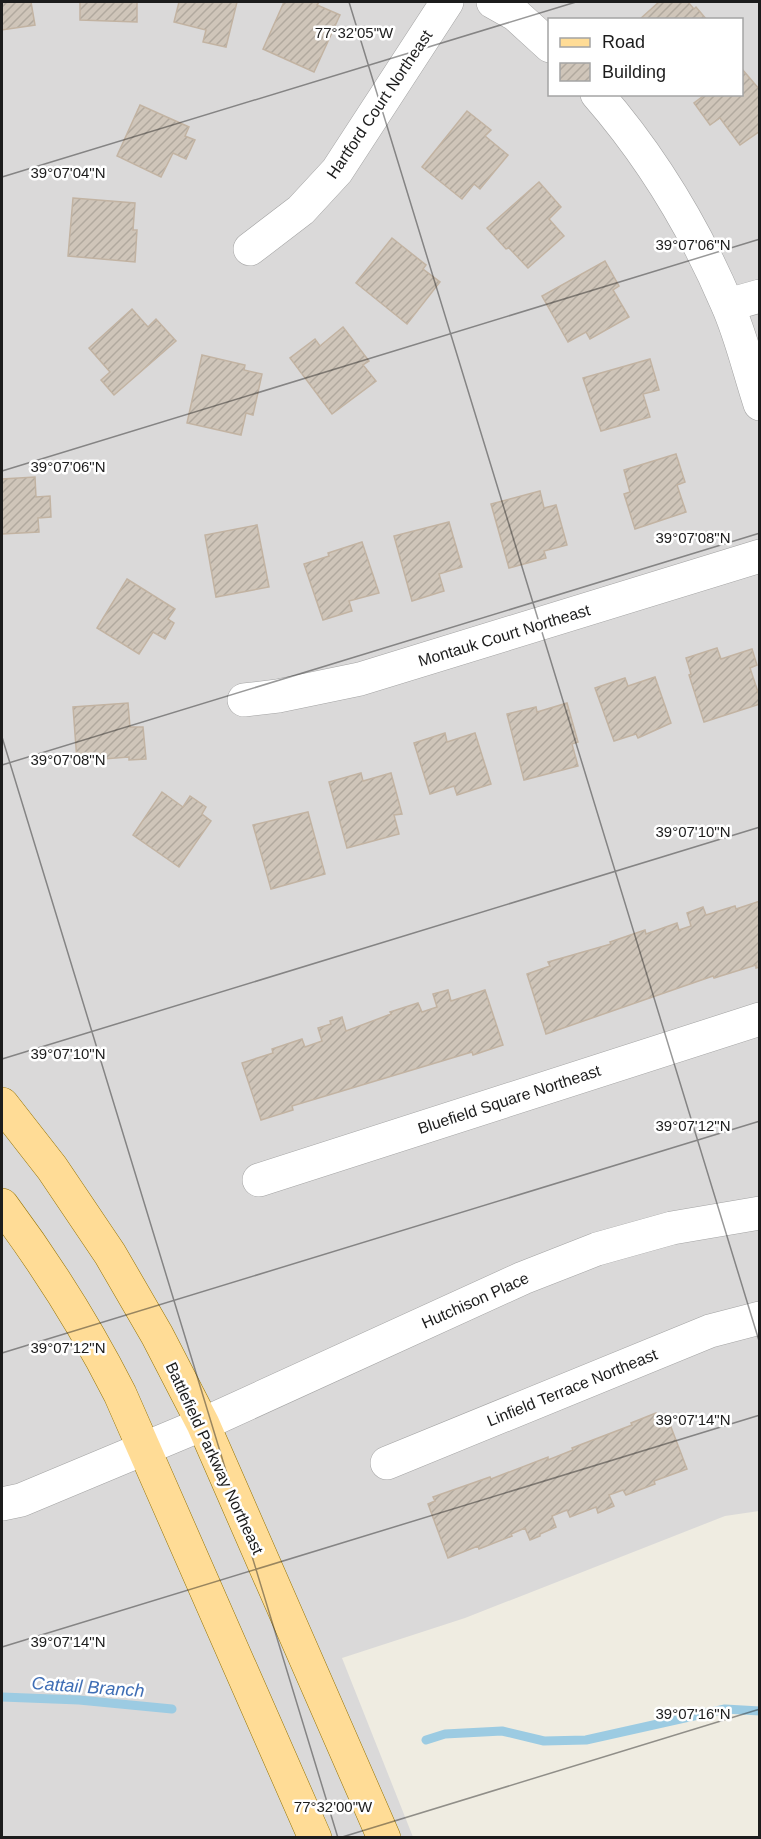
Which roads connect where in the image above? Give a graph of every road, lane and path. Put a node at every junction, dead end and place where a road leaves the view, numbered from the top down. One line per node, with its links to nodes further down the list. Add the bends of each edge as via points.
1 (447, 2): 5 (street, Hartford Court Northeast, via 336,171 301,210)
2 (493, 2): 3 (street, via 516,15)
3 (548, 45)
4 (599, 96): 7 (street, via 660,176)
5 (250, 249)
6 (759, 296): 7 (street)
7 (728, 305): 8 (street)
8 (759, 404)
9 (759, 556): 10 (street, Montauk Court Northeast, via 360,679)
10 (244, 700)
11 (759, 1019): 13 (street, Bluefield Square Northeast)
12 (2, 1104): 17 (main road, Battlefield Parkway Northeast, via 52,1168 110,1254)
13 (259, 1180)
14 (2, 1205): 18 (main road, via 97,1349)
15 (759, 1214): 17 (street, Hutchison Place, via 672,1228 597,1249 523,1278)
16 (759, 1318): 19 (street, Linfield Terrace Northeast, via 710,1331)
17 (203, 1424): 18 (street, Hutchison Place); 22 (main road, Battlefield Parkway Northeast)
18 (144, 1448): 20 (street, Hutchison Place, via 21,1500); 21 (main road)
19 (387, 1463)
20 (2, 1504)
21 (315, 1838)
22 (384, 1838)

